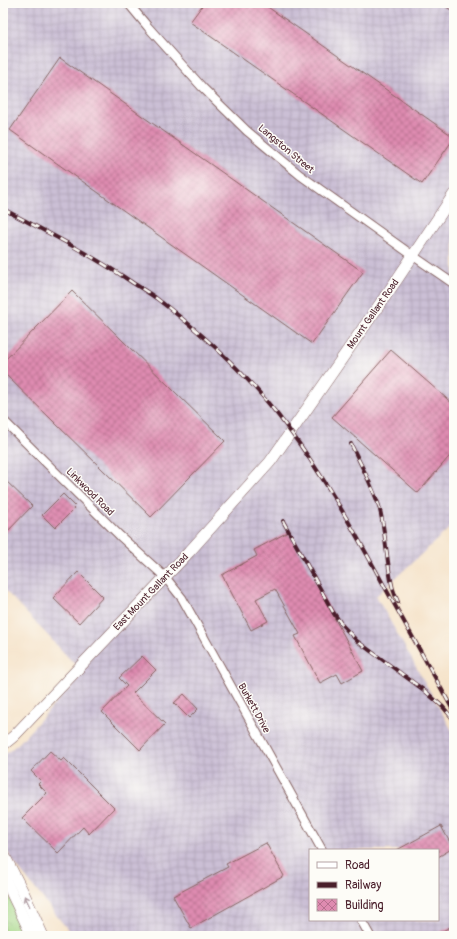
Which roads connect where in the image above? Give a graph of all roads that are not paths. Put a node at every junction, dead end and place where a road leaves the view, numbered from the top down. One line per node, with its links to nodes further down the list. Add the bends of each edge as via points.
1 (128, 3): 3 (street, Langston Street, via 202,87 247,131 300,175)
2 (454, 194): 3 (street, Mount Gallant Road)
3 (412, 255): 4 (street, Langston Street); 6 (street, Mount Gallant Road)
4 (454, 284)
5 (3, 420): 7 (street, Linkwood Road)
6 (291, 432): 7 (street, East Mount Gallant Road, via 270,462)
7 (165, 577): 8 (street, East Mount Gallant Road); 9 (street, Burkett Drive, via 182,598)
8 (3, 745)
9 (321, 849)
10 (3, 853): 14 (street, one-way to 10)
11 (3, 875): 13 (street)
12 (362, 921): 15 (street)
13 (32, 936)
14 (43, 936)
15 (370, 936)

